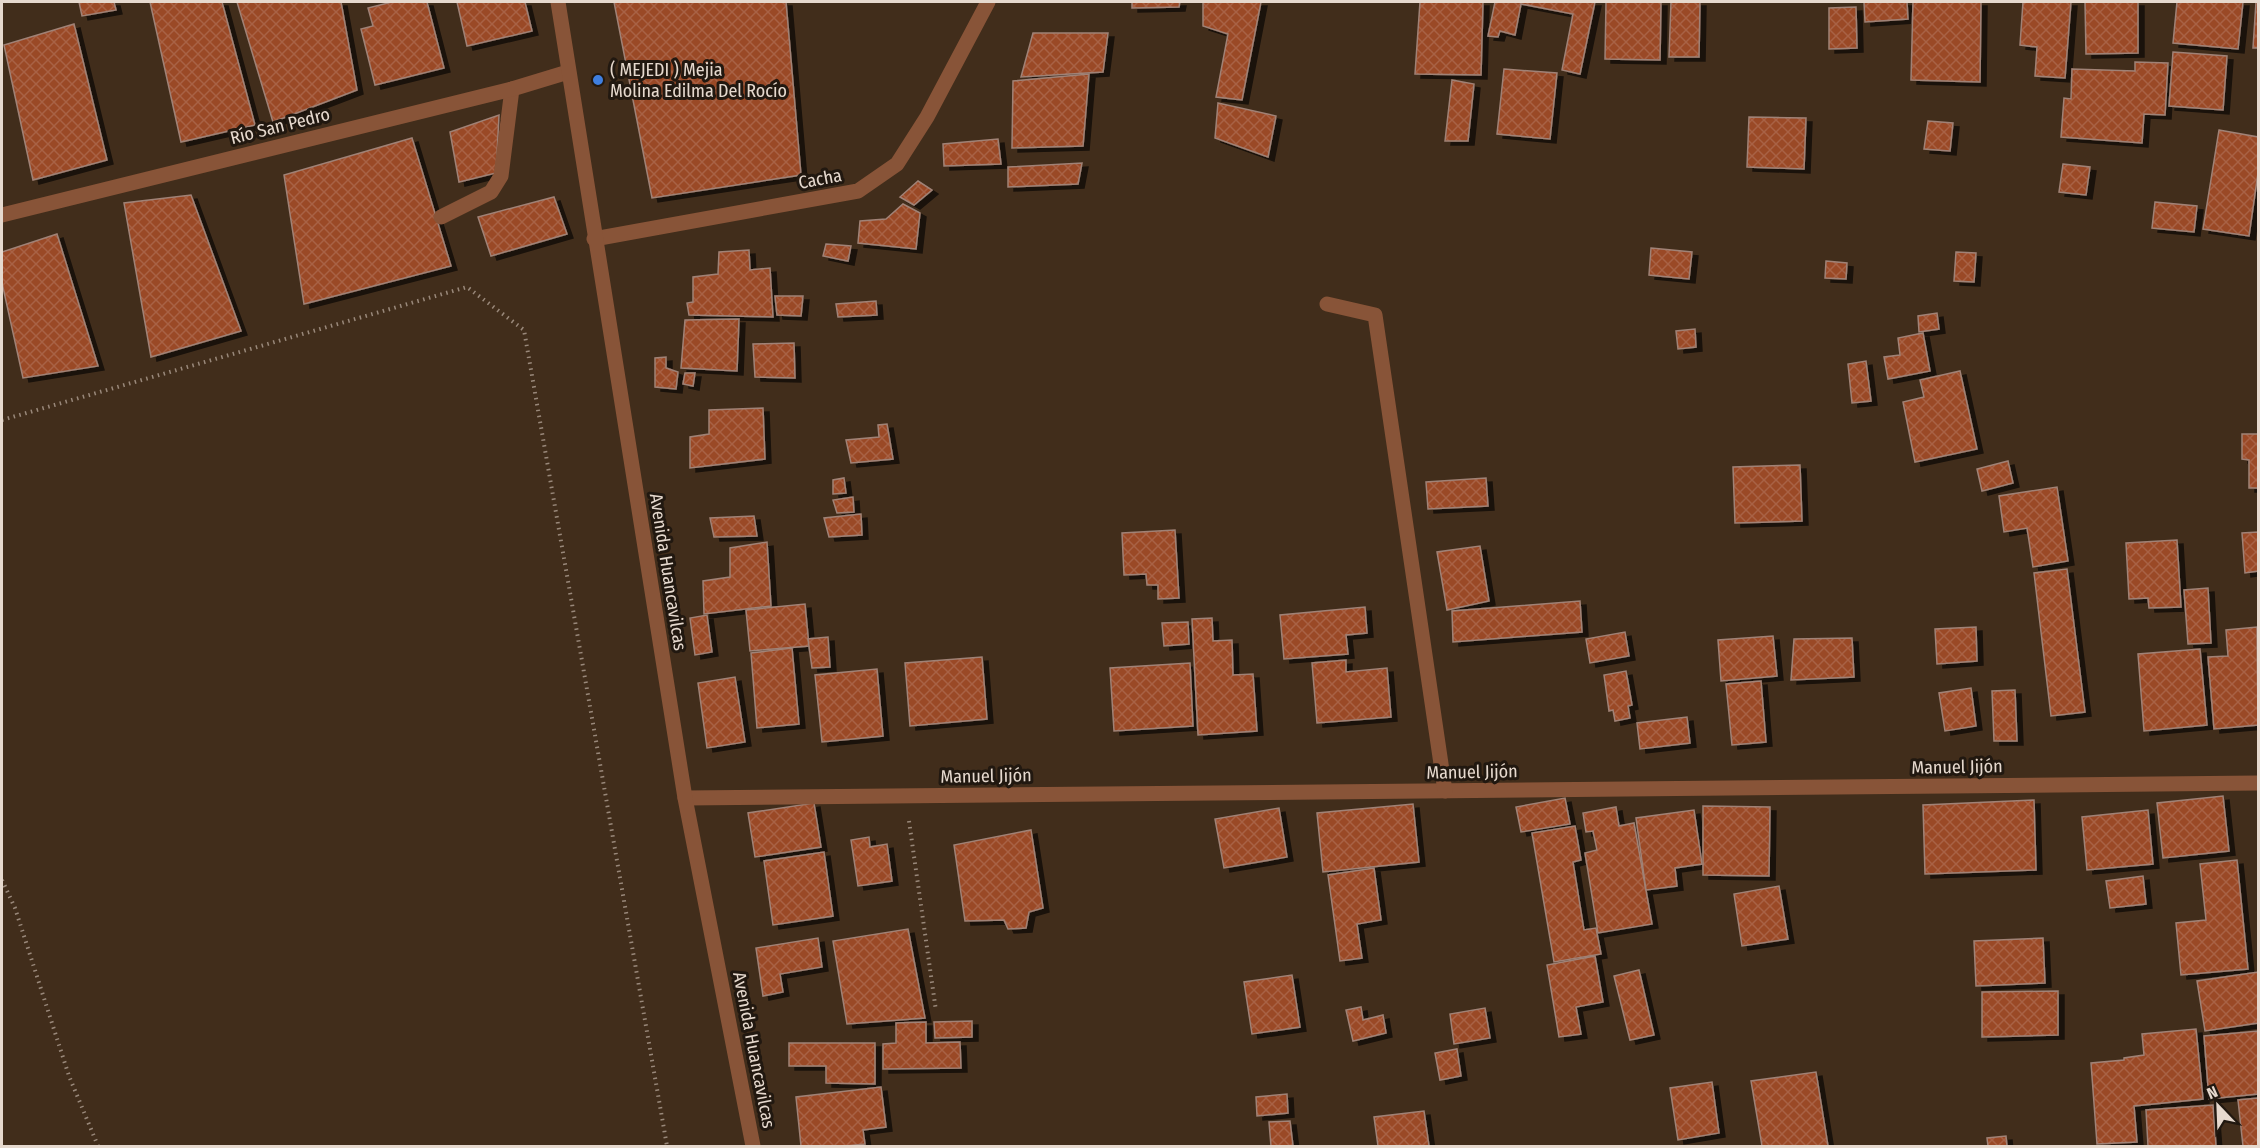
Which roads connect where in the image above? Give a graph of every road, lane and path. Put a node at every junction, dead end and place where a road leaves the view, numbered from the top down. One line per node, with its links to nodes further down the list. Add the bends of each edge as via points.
1 (558, 2): 3 (street, Avenida Huancavilcas)
2 (988, 2): 7 (street, Cacha, via 927,117 897,164 858,192)
3 (568, 72): 4 (street, Río San Pedro); 7 (street, Avenida Huancavilcas)
4 (512, 89): 5 (street, Río San Pedro); 6 (street, via 501,176 491,192)
5 (2, 215)
6 (441, 217)
7 (594, 239): 13 (street, Avenida Huancavilcas)
8 (1327, 304): 11 (street, via 1375,315)
9 (2, 420): 17 (path, via 467,287 524,330)
10 (2259, 783): 11 (street, Manuel Jijón)
11 (1445, 791): 12 (street, Manuel Jijón)
12 (905, 796): 13 (street, Manuel Jijón); 15 (path)
13 (685, 798): 18 (street, Avenida Huancavilcas)
14 (2, 880): 16 (path, via 15,908 69,1076)
15 (936, 1011)
16 (98, 1146)
17 (667, 1146)
18 (753, 1146)

